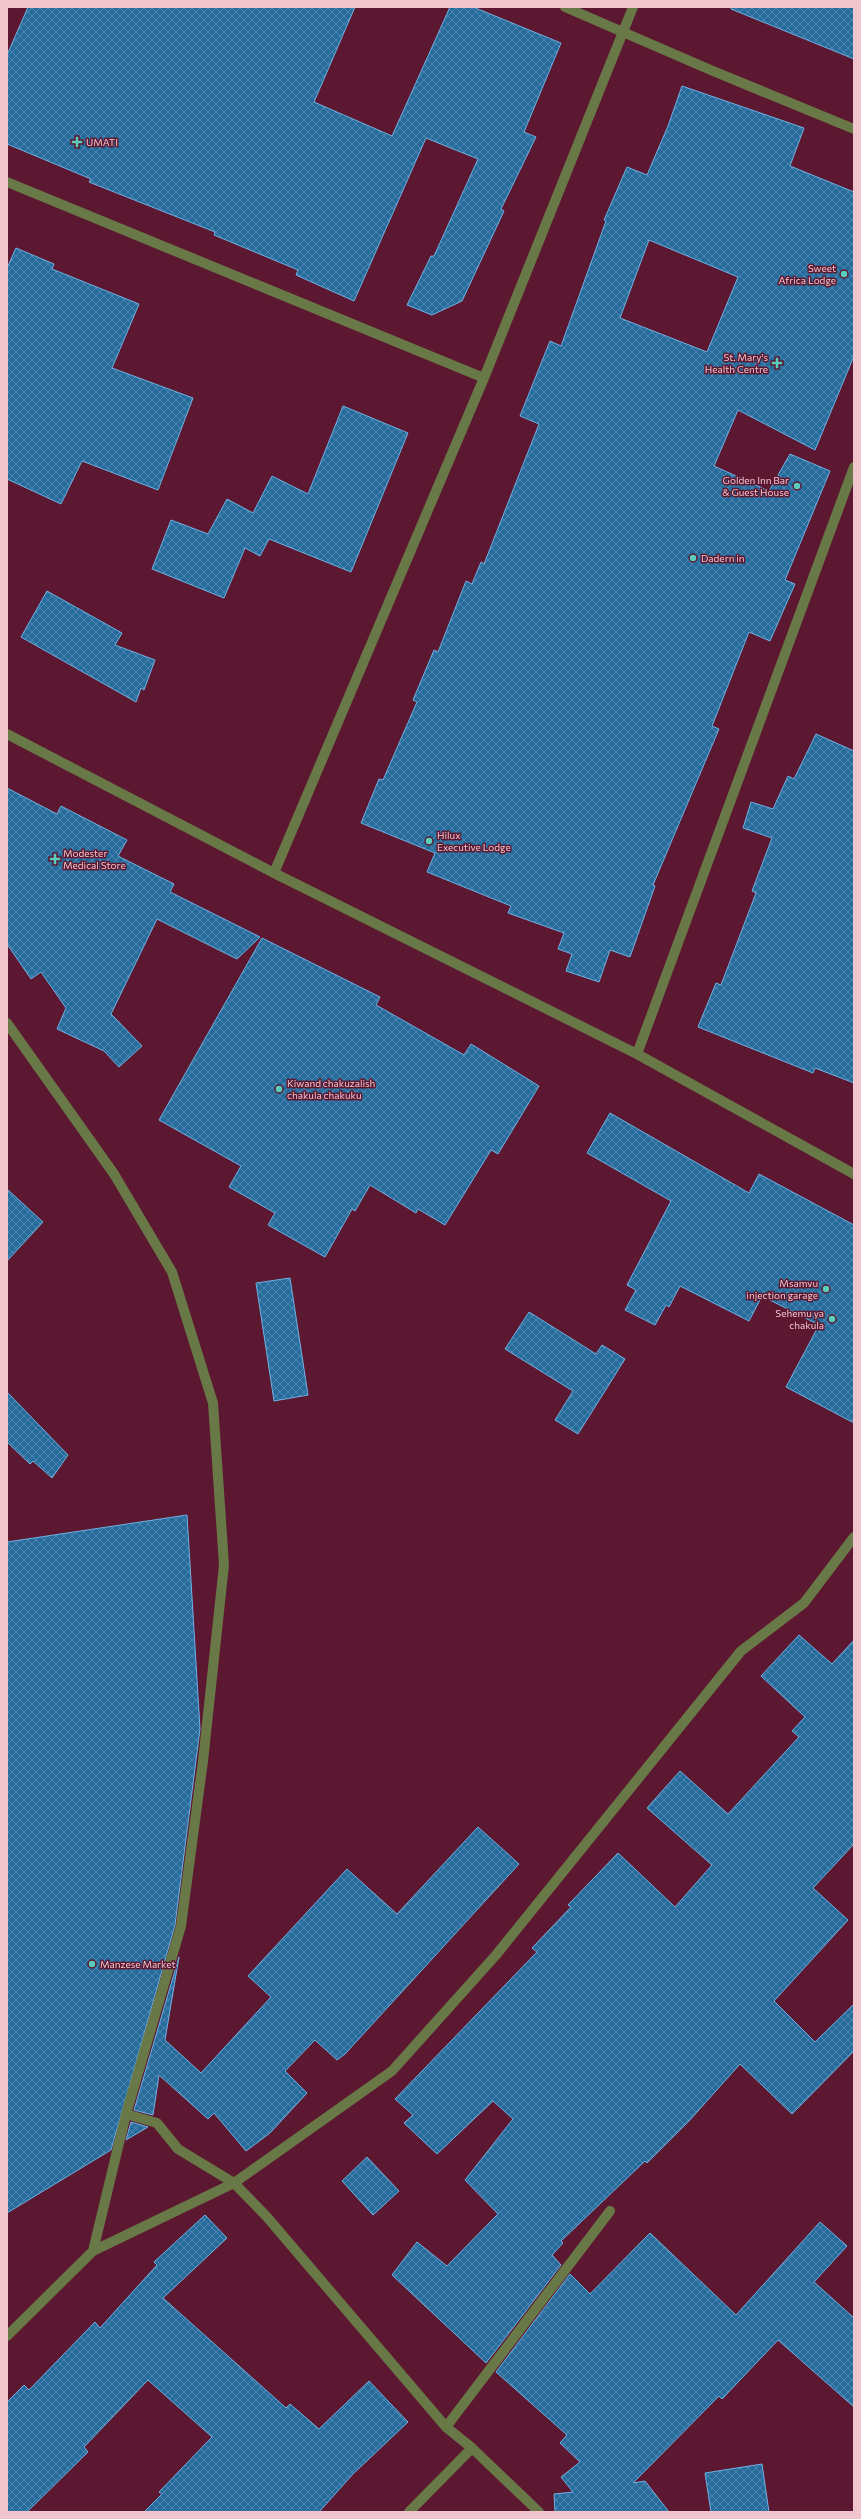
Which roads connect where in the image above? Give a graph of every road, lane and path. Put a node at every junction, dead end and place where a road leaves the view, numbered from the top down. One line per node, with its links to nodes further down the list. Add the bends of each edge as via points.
1 (565, 7): 3 (street)
2 (633, 7): 3 (street)
3 (623, 32): 4 (street); 6 (street)
4 (854, 129)
5 (8, 185): 6 (street)
6 (484, 378): 9 (street)
7 (854, 467): 11 (street)
8 (7, 734): 9 (street)
9 (274, 873): 11 (street)
10 (7, 1024): 14 (street, via 114,1174 172,1272 213,1403 224,1564 203,1761 181,1926)
11 (637, 1054): 12 (street)
12 (854, 1174)
13 (854, 1537): 15 (street, via 804,1603 741,1651 496,1955 392,2070)
14 (126, 2114): 15 (street, via 157,2123 178,2149); 17 (street)
15 (234, 2183): 17 (street); 19 (street, via 267,2217)
16 (610, 2211): 19 (street)
17 (92, 2251): 18 (street)
18 (7, 2336)
19 (446, 2427): 20 (street)
20 (472, 2448): 21 (street); 22 (street)
21 (409, 2512)
22 (539, 2512)

